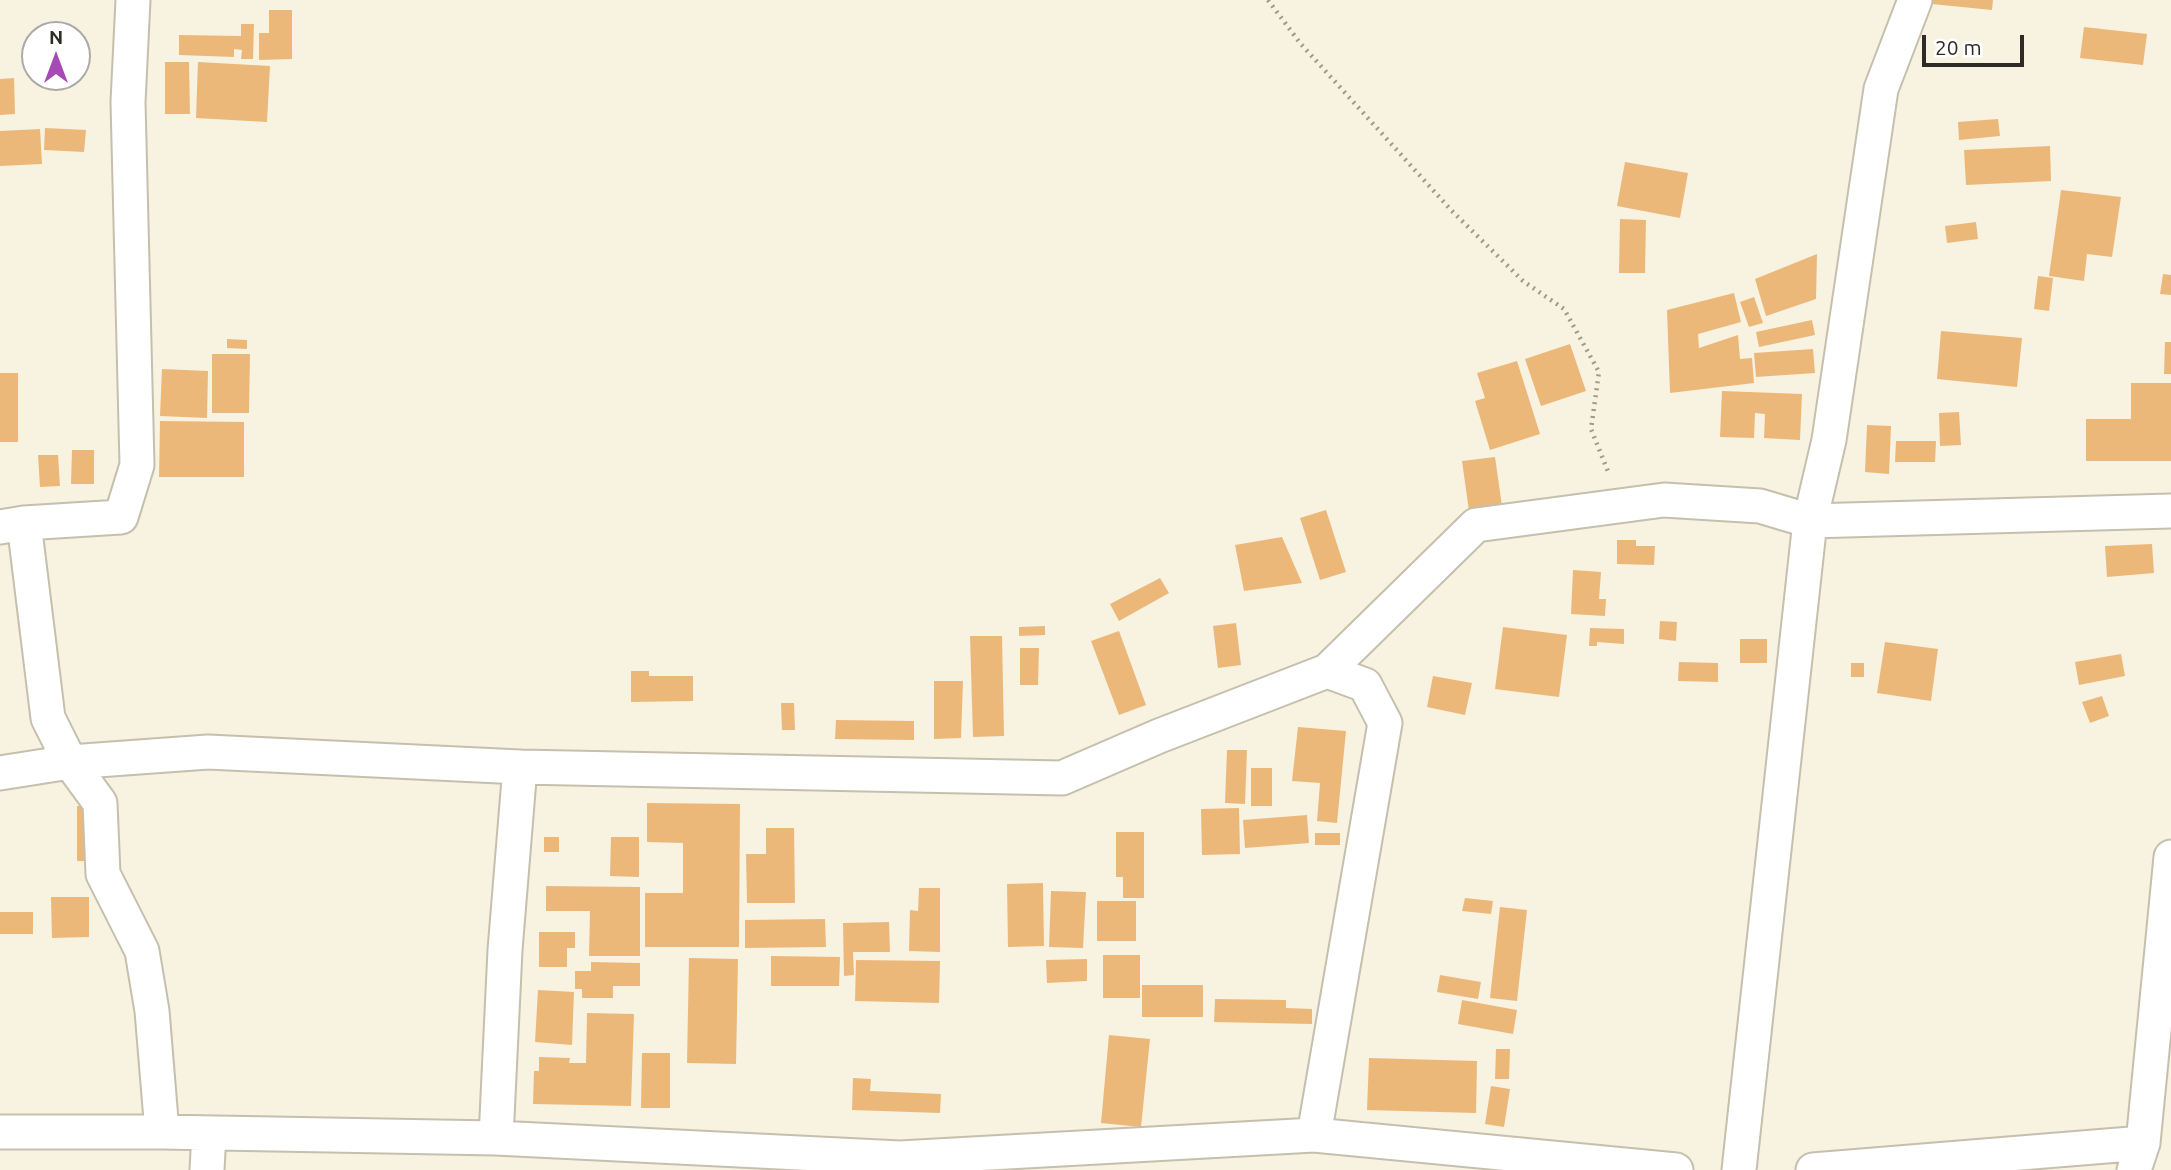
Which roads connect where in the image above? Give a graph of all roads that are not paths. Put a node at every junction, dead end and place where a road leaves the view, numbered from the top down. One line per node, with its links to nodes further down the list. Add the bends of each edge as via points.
1 (133, 0): 5 (street, via 128,102 138,465 121,517)
2 (1915, 0): 4 (street, via 1881,89 1829,440)
3 (2171, 511): 4 (street)
4 (1810, 522): 6 (street, via 1760,506 1664,500 1476,525); 20 (street)
5 (12, 525): 7 (street, via 48,718)
6 (1326, 671): 8 (street, via 1062,778); 14 (street, via 1365,685 1385,723)
7 (70, 762): 8 (street, via 208,752); 9 (street); 12 (street, via 100,803 103,874 142,951)
8 (520, 767): 15 (street)
9 (0, 773)
10 (2171, 857): 16 (street)
11 (0, 1132): 12 (street)
12 (162, 1132): 13 (street)
13 (209, 1133): 15 (street); 18 (street)
14 (1314, 1135): 17 (street); 19 (street)
15 (496, 1138): 17 (street)
16 (2138, 1157): 21 (street)
17 (900, 1164)
18 (207, 1170)
19 (1676, 1170)
20 (1739, 1170)
21 (1814, 1170)

